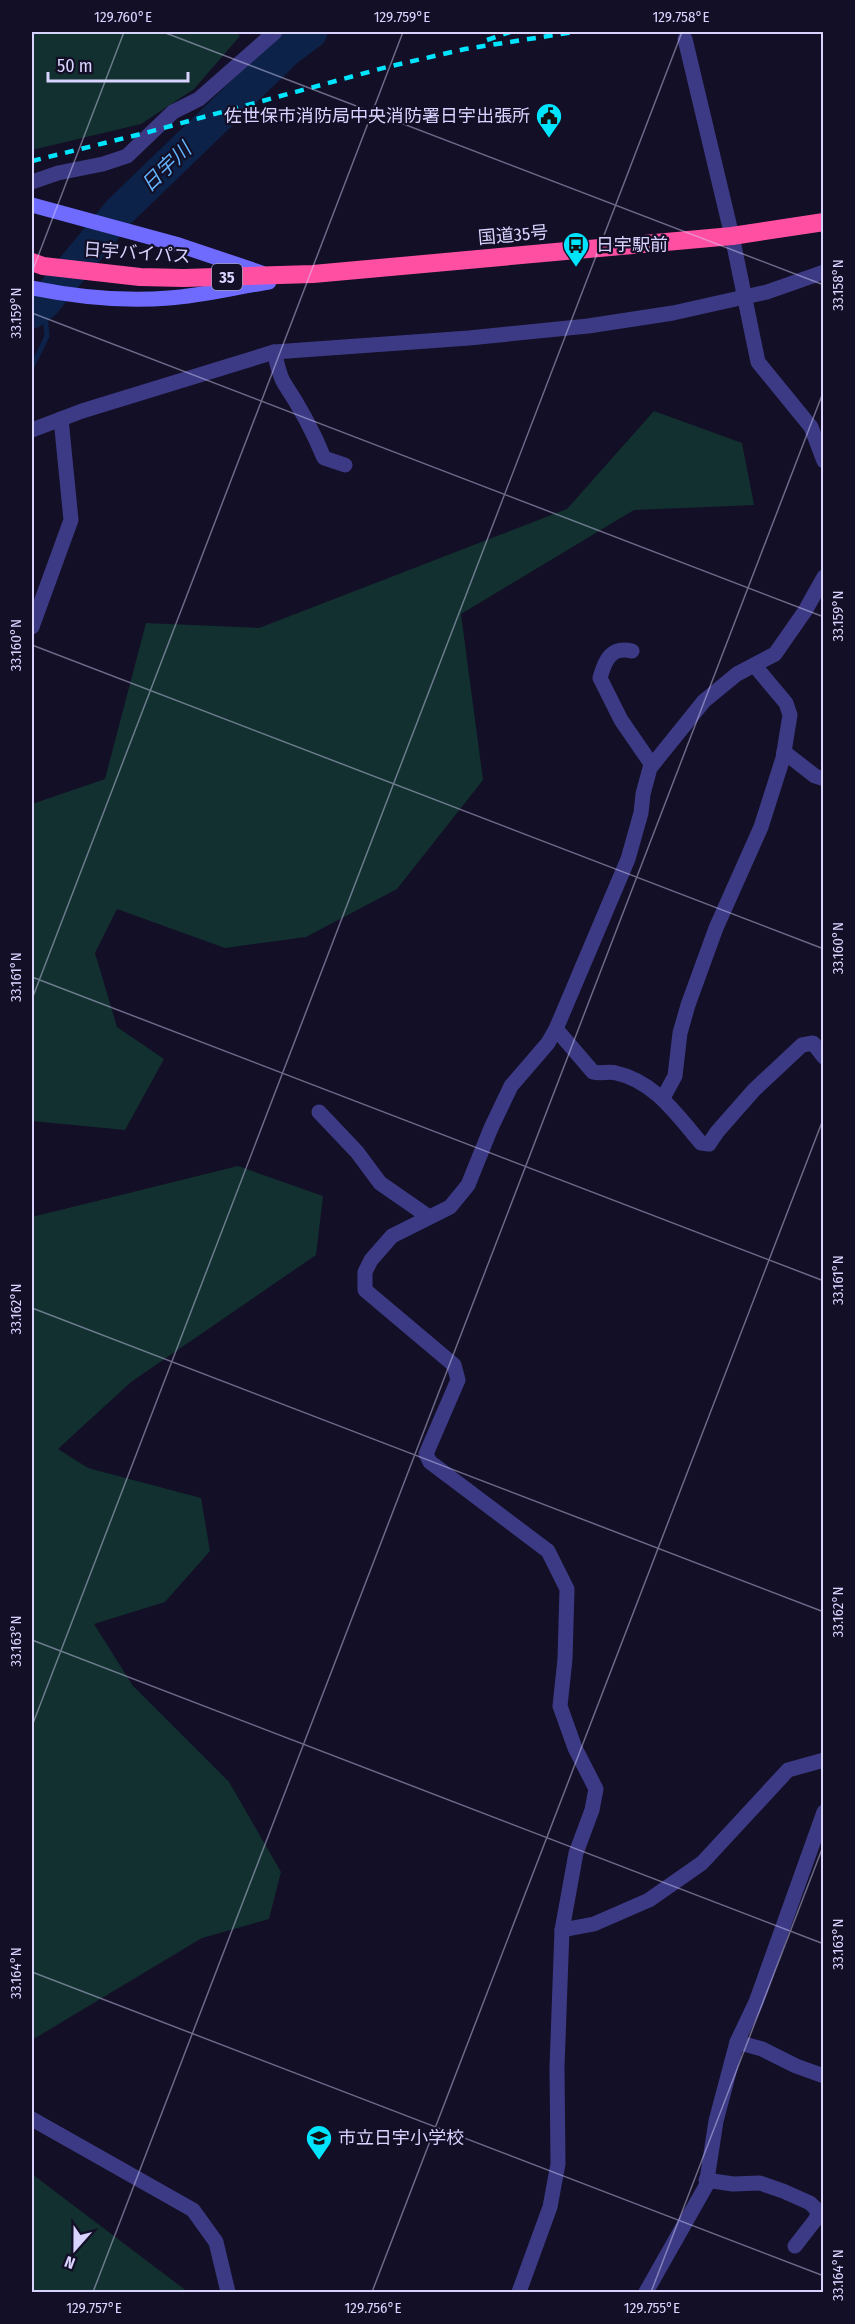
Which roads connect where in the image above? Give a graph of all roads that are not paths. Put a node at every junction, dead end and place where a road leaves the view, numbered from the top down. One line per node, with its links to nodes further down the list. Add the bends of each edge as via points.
1 (275, 32): 3 (street, via 199,99 173,112 127,156)
2 (685, 39): 6 (street)
3 (32, 182)
4 (32, 205): 10 (street, via 179,244)
5 (824, 222): 6 (highway, 国道35号 / 35)
6 (732, 236): 9 (highway, 国道35号 / 35); 12 (street)
7 (32, 262): 10 (highway, 日宇バイパス / 35, via 140,277)
8 (824, 272): 12 (street)
9 (313, 274): 10 (highway, 日宇バイパス / 35); 11 (street, via 172,298 108,300)
10 (268, 275)
11 (32, 288)
12 (744, 296): 13 (street, via 674,313 588,326); 16 (street, via 758,362 811,427)
13 (274, 352): 14 (street); 17 (street, via 283,383 290,389 324,458)
14 (61, 419): 15 (street); 19 (street, via 71,520)
15 (32, 430)
16 (824, 460)
17 (345, 465)
18 (824, 577): 21 (street, via 775,654)
19 (32, 627)
20 (632, 651): 23 (street, via 623,649 611,654 600,678 621,720)
21 (754, 665): 22 (street, via 786,703 790,715); 23 (street, via 736,674 704,701)
22 (784, 752): 24 (street); 27 (street, via 761,827 716,928 688,1005 675,1076)
23 (652, 765): 25 (street, via 628,859)
24 (824, 779)
25 (556, 1029): 27 (street, via 593,1072 634,1078); 29 (street, via 511,1086 468,1185 450,1207)
26 (824, 1057): 27 (street, via 813,1043 802,1045 754,1090 709,1144 700,1143)
27 (663, 1098)
28 (319, 1112): 29 (street, via 357,1152 380,1184)
29 (429, 1217): 32 (street, via 392,1236 365,1272 365,1290 454,1365 458,1380 426,1454 430,1462 548,1551 567,1588 560,1706 596,1789 576,1853)
30 (824, 1760): 32 (street, via 788,1770 702,1863 648,1900 594,1924)
31 (824, 1812): 33 (street, via 760,1991)
32 (562, 1930): 39 (street, via 558,2164 550,2207)
33 (737, 2042): 34 (street); 36 (street, via 716,2121)
34 (824, 2076)
35 (32, 2119): 38 (street, via 193,2210 216,2242)
36 (706, 2180): 37 (street, via 760,2183 810,2203 818,2211 816,2219); 40 (street)
37 (795, 2246)
38 (228, 2292)
39 (519, 2292)
40 (646, 2292)

